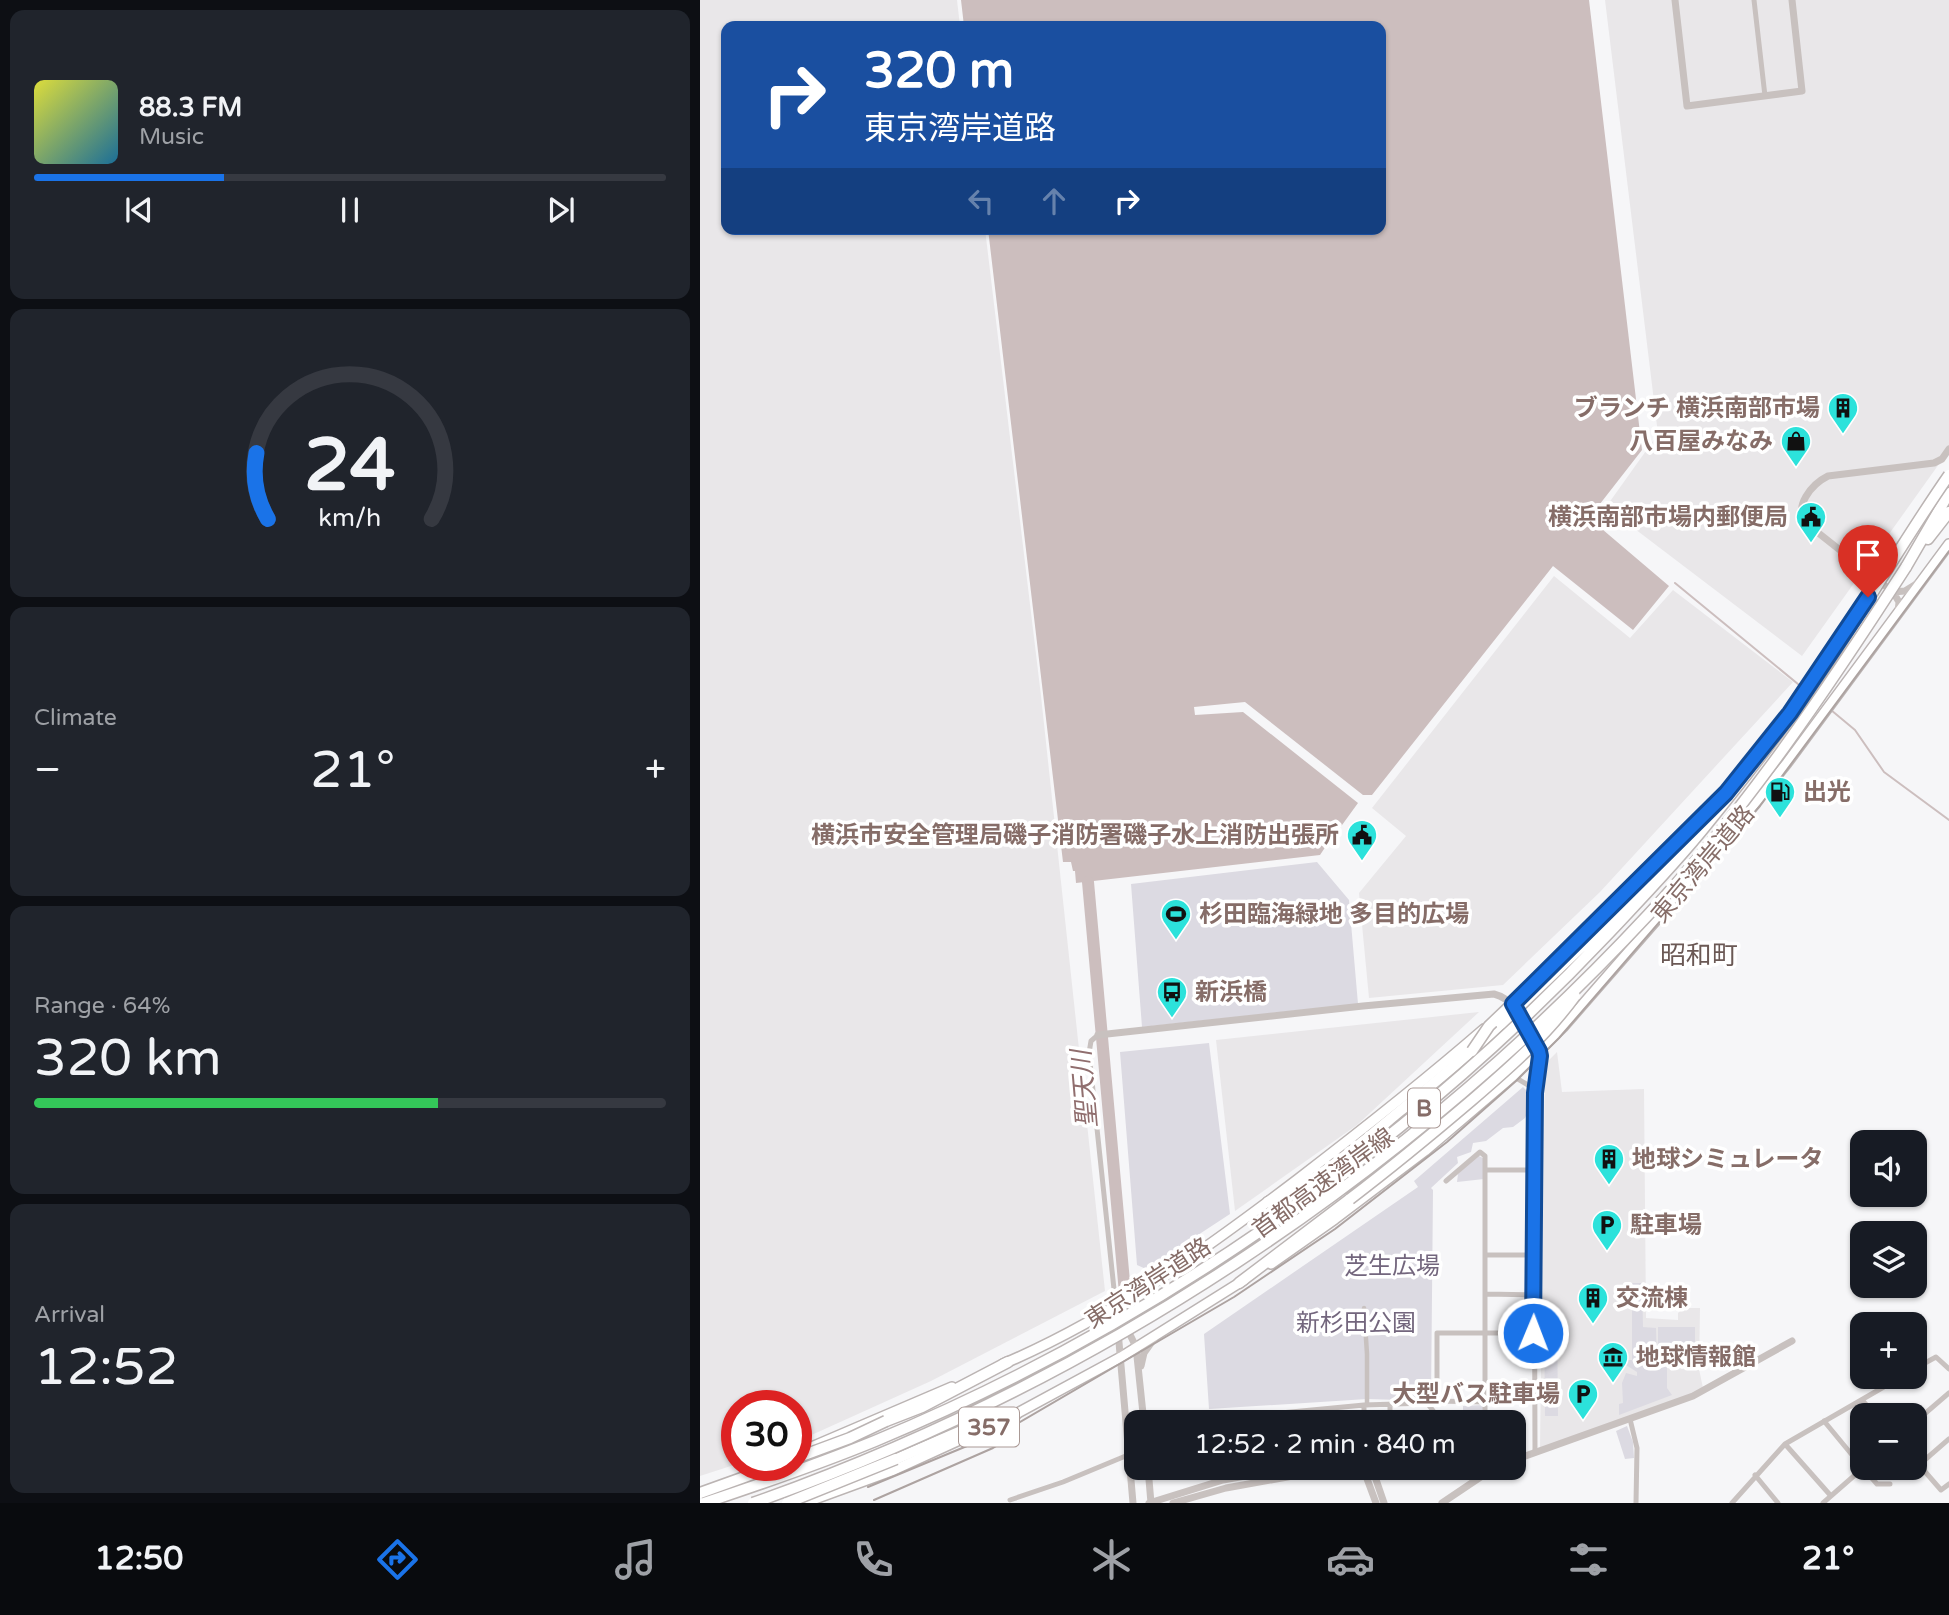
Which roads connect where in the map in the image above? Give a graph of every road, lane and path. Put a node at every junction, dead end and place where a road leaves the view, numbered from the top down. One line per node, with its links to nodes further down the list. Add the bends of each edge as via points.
1 (1675, 0): 4 (street, via 1687,106)
2 (1754, 0): 4 (street)
3 (1793, 0): 4 (street, via 1802,91)
4 (1765, 96)
5 (1949, 449): 13 (street, via 1934,463 1828,476 1802,503 1801,516 1807,524)
6 (1949, 476): 13 (highway, 東京湾岸道路 / 357); 16 (highway, 首都高速湾岸線 / B, bridge, via 1815,681)
7 (1949, 493): 10 (highway)
8 (1949, 502): 10 (highway)
9 (1947, 516): 10 (highway, 首都高速湾岸線 / B)
10 (1920, 546): 17 (highway, 首都高速湾岸線 / B, bridge, via 1826,688 1736,809 1650,913)
11 (1948, 548): 12 (highway, 東京湾岸道路 / 357)
12 (1925, 577): 14 (street, via 1908,590); 15 (highway, 東京湾岸道路 / 357)
13 (1879, 580): 14 (street); 18 (highway, 東京湾岸道路 / 357, via 1747,769)
14 (1893, 592): 15 (street, via 1899,602)
15 (1898, 614): 20 (highway, 東京湾岸道路 / 357, via 1719,848)
16 (1739, 783): 26 (highway, 357, bridge, via 1472,1051 1306,1185); 91 (highway, 首都高速湾岸線 / B, bridge, via 1668,870 1534,1009 1438,1096 1290,1209 1146,1304 982,1392 876,1441)
17 (1587, 978): 29 (highway, B, bridge, via 1555,1022 1500,1076 1418,1146); 92 (highway, 首都高速湾岸線 / B, bridge, via 1476,1081 1373,1166 1151,1317 965,1415 883,1453)
18 (1513, 1004): 19 (street, via 1489,994); 20 (street); 26 (highway, 東京湾岸道路 / 357, via 1389,1109)
19 (1098, 1035): 32 (street, via 1091,1041 1089,1053)
20 (1539, 1051): 21 (highway, 東京湾岸道路 / 357); 22 (street)
21 (1513, 1076): 22 (street); 29 (highway, 東京湾岸道路 / 357, via 1378,1187)
22 (1535, 1093): 24 (street)
23 (1485, 1170): 24 (street); 25 (street, via 1485,1156 1480,1153); 27 (street)
24 (1534, 1170): 28 (street)
25 (1446, 1181)
26 (1268, 1202): 32 (highway, 東京湾岸道路 / 357)
27 (1485, 1255): 28 (street); 30 (street)
28 (1534, 1255): 31 (street)
29 (1239, 1283): 34 (highway, 東京湾岸道路 / 357)
30 (1485, 1294): 31 (street); 35 (street)
31 (1534, 1295): 36 (street)
32 (1115, 1308): 38 (street); 39 (street); 40 (highway, 東京湾岸道路 / 357)
33 (1364, 1308): 50 (street)
34 (1165, 1329): 38 (highway, 東京湾岸道路 / 357); 43 (street, via 1144,1353)
35 (1485, 1333): 36 (street); 47 (street); 47 (street, via 1437,1333 1437,1401)
36 (1533, 1333): 67 (street)
37 (1792, 1341): 60 (street, via 1717,1385)
38 (1136, 1347): 39 (highway, 東京湾岸道路 / 357); 43 (street)
39 (1121, 1357): 51 (street); 59 (highway, 東京湾岸道路 / 357)
40 (1008, 1362): 64 (highway, 東京湾岸道路 / 357); 66 (highway, bridge, via 922,1407)
41 (1927, 1362): 42 (street, via 1936,1357)
42 (1949, 1369)
43 (1140, 1373): 52 (street)
44 (1881, 1389): 46 (street)
45 (1949, 1392): 58 (street)
46 (1862, 1400): 48 (street); 61 (street)
47 (1485, 1402): 57 (street)
48 (1865, 1403)
49 (1391, 1404): 50 (street); 55 (street); 56 (street, via 1427,1403)
50 (1366, 1405): 53 (street); 54 (street)
51 (1125, 1410)
52 (1143, 1410)
53 (1310, 1410)
54 (1365, 1410)
55 (1391, 1410)
56 (1432, 1410)
57 (1485, 1410)
58 (1927, 1411)
59 (1016, 1413): 88 (highway, 東京湾岸道路 / 357, via 929,1455); 93 (highway, bridge, via 968,1428)
60 (1630, 1419): 67 (street); 101 (street, via 1637,1448)
61 (1824, 1421): 63 (street); 68 (street)
62 (1949, 1439): 70 (street)
63 (1785, 1444): 73 (street); 89 (street)
64 (815, 1446): 65 (highway, 東京湾岸道路 / 357); 88 (street)
65 (812, 1448)
66 (812, 1451)
67 (1535, 1452): 69 (street)
68 (1850, 1452)
69 (1526, 1455)
70 (1927, 1455)
71 (1124, 1457): 90 (street)
72 (1927, 1474): 85 (street, via 1941,1490)
73 (1755, 1475): 102 (street); 103 (street)
74 (1850, 1479): 89 (street)
75 (1131, 1480): 95 (street)
76 (1149, 1480): 96 (street)
77 (1223, 1480): 96 (street)
78 (1270, 1480): 97 (street)
79 (1367, 1480): 98 (street)
80 (1377, 1480): 99 (street)
81 (1474, 1480): 100 (street)
82 (1874, 1480): 86 (street)
83 (730, 1481): 87 (highway)
84 (733, 1481): 87 (highway, bridge)
85 (1949, 1483)
86 (1890, 1484)
87 (700, 1493)
88 (830, 1494): 94 (highway, 東京湾岸道路 / 357)
89 (1831, 1496): 104 (street)
90 (1010, 1500)
91 (704, 1503)
92 (753, 1503)
93 (787, 1503)
94 (804, 1503)
95 (1133, 1503)
96 (1151, 1503)
97 (1173, 1503)
98 (1376, 1503)
99 (1384, 1503)
100 (1442, 1503)
101 (1636, 1503)
102 (1732, 1503)
103 (1778, 1503)
104 (1823, 1503)

